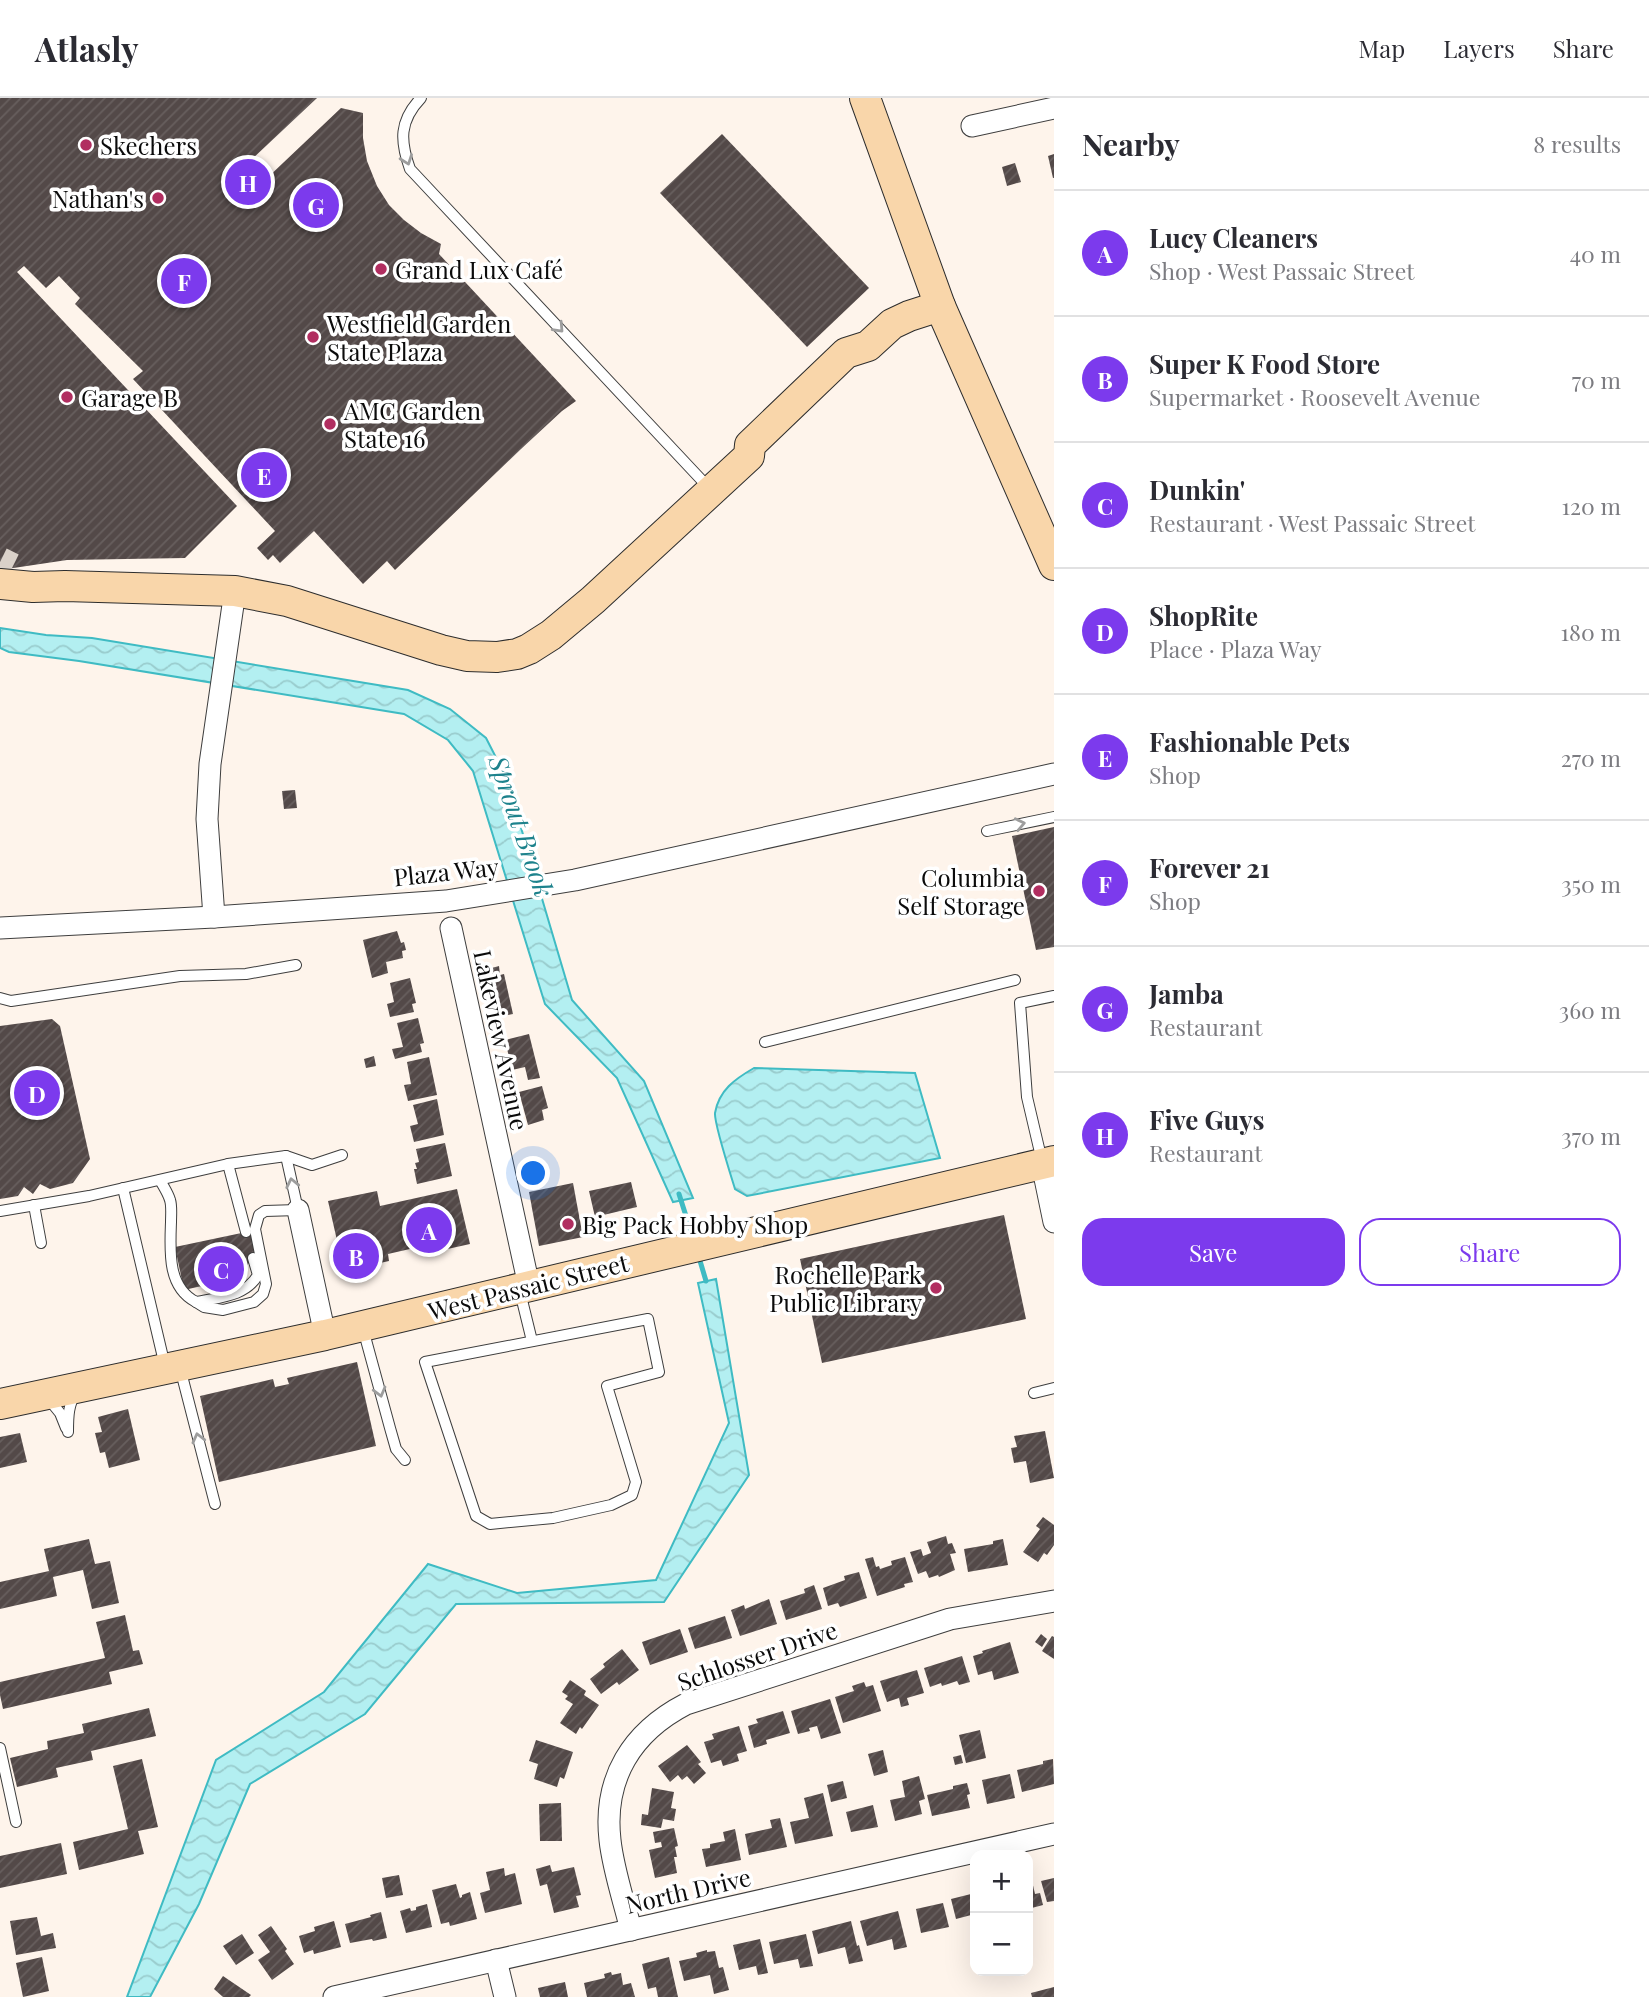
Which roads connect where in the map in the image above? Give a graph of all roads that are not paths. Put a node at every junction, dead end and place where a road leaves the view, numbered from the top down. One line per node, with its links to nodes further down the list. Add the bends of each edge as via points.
1 (421, 98): 6 (lane, one-way to 6, via 403,129 402,144 410,169)
2 (864, 98): 5 (street)
3 (1054, 108): 4 (street)
4 (972, 126)
5 (940, 306): 6 (street, via 892,324 868,346 846,352 750,445 749,456); 7 (street)
6 (710, 490): 9 (street, via 575,616 541,643 517,654 467,656 287,601)
7 (1054, 565)
8 (6, 576): 9 (street, via 33,587)
9 (235, 591): 14 (street, via 210,764 207,819)
10 (1054, 762): 11 (street)
11 (1046, 776): 14 (street, Plaza Way, via 554,884 446,901)
12 (1054, 817): 13 (lane, one-way to 12)
13 (987, 831)
14 (214, 917): 16 (street, Plaza Way)
15 (451, 928): 35 (street, Lakeview Avenue)
16 (0, 929)
17 (296, 965): 20 (lane, via 246,974 180,976 11,1001)
18 (1015, 980): 21 (lane)
19 (1054, 996): 24 (lane, via 1020,1003 1027,1097)
20 (0, 998)
21 (765, 1042)
22 (286, 1156): 23 (lane, via 312,1165); 25 (lane); 29 (lane, one-way to 22)
23 (342, 1156)
24 (1048, 1163): 32 (street); 35 (street, West Passaic Street)
25 (228, 1164): 26 (lane); 31 (lane, via 245,1230)
26 (160, 1180): 27 (lane); 36 (lane, via 171,1201 170,1254 175,1278 186,1297)
27 (123, 1188): 28 (lane); 40 (lane)
28 (34, 1205): 30 (lane); 33 (lane)
29 (298, 1210): 31 (lane); 38 (street)
30 (0, 1211)
31 (259, 1215): 36 (lane, via 255,1229 266,1284 263,1294 254,1302 223,1310)
32 (1054, 1222)
33 (41, 1242)
34 (253, 1258): 36 (lane, via 258,1275 241,1293)
35 (524, 1288): 37 (street, West Passaic Street); 39 (lane)
36 (196, 1302)
37 (363, 1326): 38 (street, West Passaic Street); 46 (lane, one-way to 46, via 390,1428)
38 (325, 1335): 40 (street, West Passaic Street)
39 (532, 1341): 39 (lane, via 425,1362 476,1516 490,1524 553,1518 611,1505 632,1495 636,1482 607,1386 660,1371 648,1319)
40 (173, 1368): 41 (street, West Passaic Street); 47 (lane, one-way to 40)
41 (81, 1387): 44 (street, West Passaic Street); 44 (lane, via 72,1399 68,1432)
42 (1054, 1388): 43 (lane)
43 (1034, 1393)
44 (46, 1395): 45 (street, West Passaic Street)
45 (0, 1404)
46 (405, 1460)
47 (215, 1504)
48 (1054, 1601): 52 (street, Schlosser Drive, via 950,1619 667,1714 629,1752 611,1797 610,1843)
49 (0, 1748): 50 (lane)
50 (16, 1822)
51 (1054, 1835): 52 (street, North Drive)
52 (631, 1930): 53 (street, North Drive)
53 (496, 1960): 54 (street, North Drive); 55 (street)
54 (334, 1997)
55 (505, 1997)

